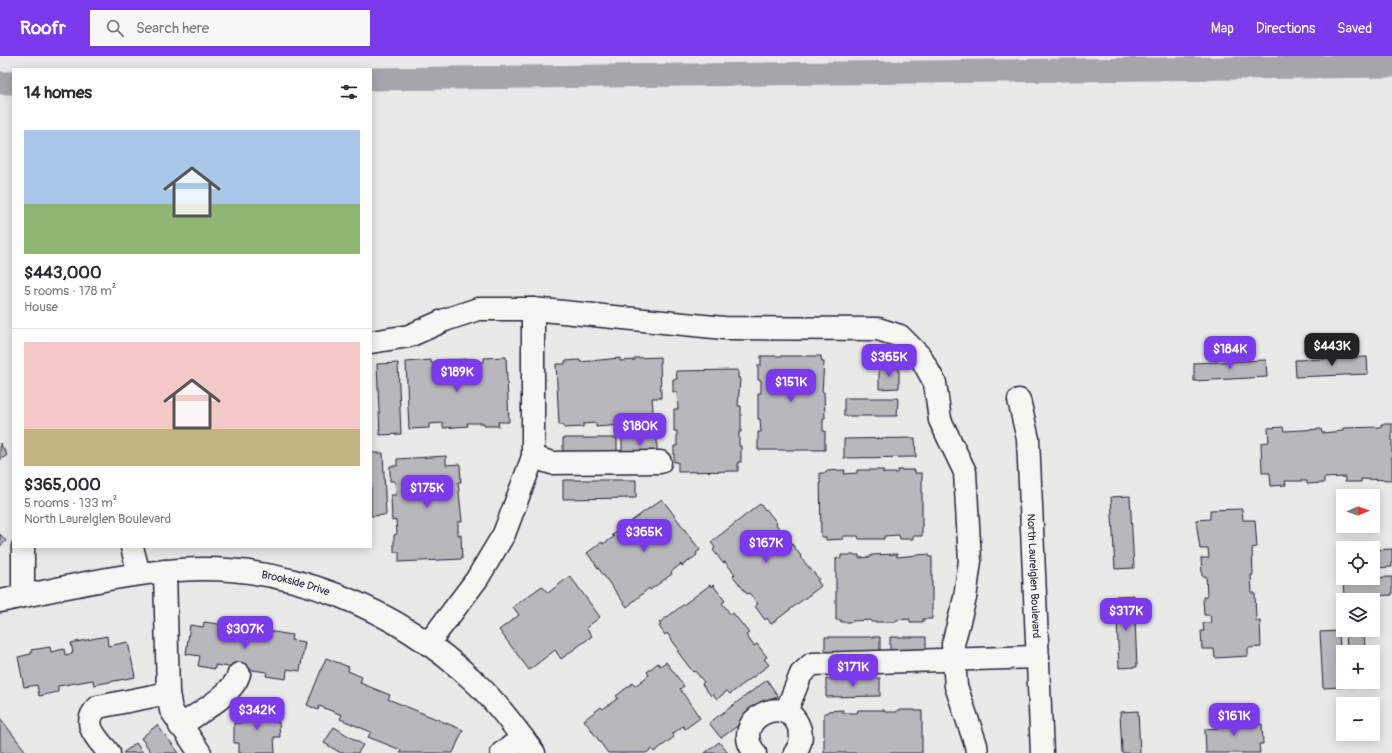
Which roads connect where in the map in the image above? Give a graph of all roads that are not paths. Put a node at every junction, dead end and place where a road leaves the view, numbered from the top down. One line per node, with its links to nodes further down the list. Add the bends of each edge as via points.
1 (533, 309): 2 (street, via 478,309 409,336); 4 (street); 14 (street, via 724,328 878,328 900,336 920,356 935,383 940,420 965,472 970,561 966,598 953,644)
2 (372, 342)
3 (1019, 400): 13 (street, North Laurelglen Boulevard, via 1028,439)
4 (533, 457): 5 (street, via 552,463); 12 (street, via 504,534 477,579)
5 (660, 462)
6 (22, 548): 10 (street)
7 (132, 548): 9 (street)
8 (165, 571): 9 (street, Brookside Drive); 12 (street, Brookside Drive, via 230,571 278,578 324,590 370,608); 16 (street)
9 (139, 574): 10 (street, Brookside Drive)
10 (23, 596): 11 (street, Brookside Drive)
11 (0, 601)
12 (428, 644): 19 (street, Brookside Drive, via 446,656 477,684 506,715)
13 (1038, 657): 14 (street); 26 (street, North Laurelglen Boulevard)
14 (954, 661): 17 (street, via 812,664 801,674); 25 (street, via 956,686)
15 (238, 674): 18 (street, via 236,682 227,692)
16 (168, 693): 18 (street, via 171,710); 20 (street, via 98,707 92,713 89,723 92,731)
17 (786, 712): 23 (street, via 770,710 756,718 748,733 749,742); 24 (street, via 796,721 801,734)
18 (180, 726): 21 (street)
19 (528, 745): 22 (street)
20 (109, 753)
21 (200, 753)
22 (502, 753)
23 (755, 753)
24 (795, 753)
25 (977, 753)
26 (1042, 753)

